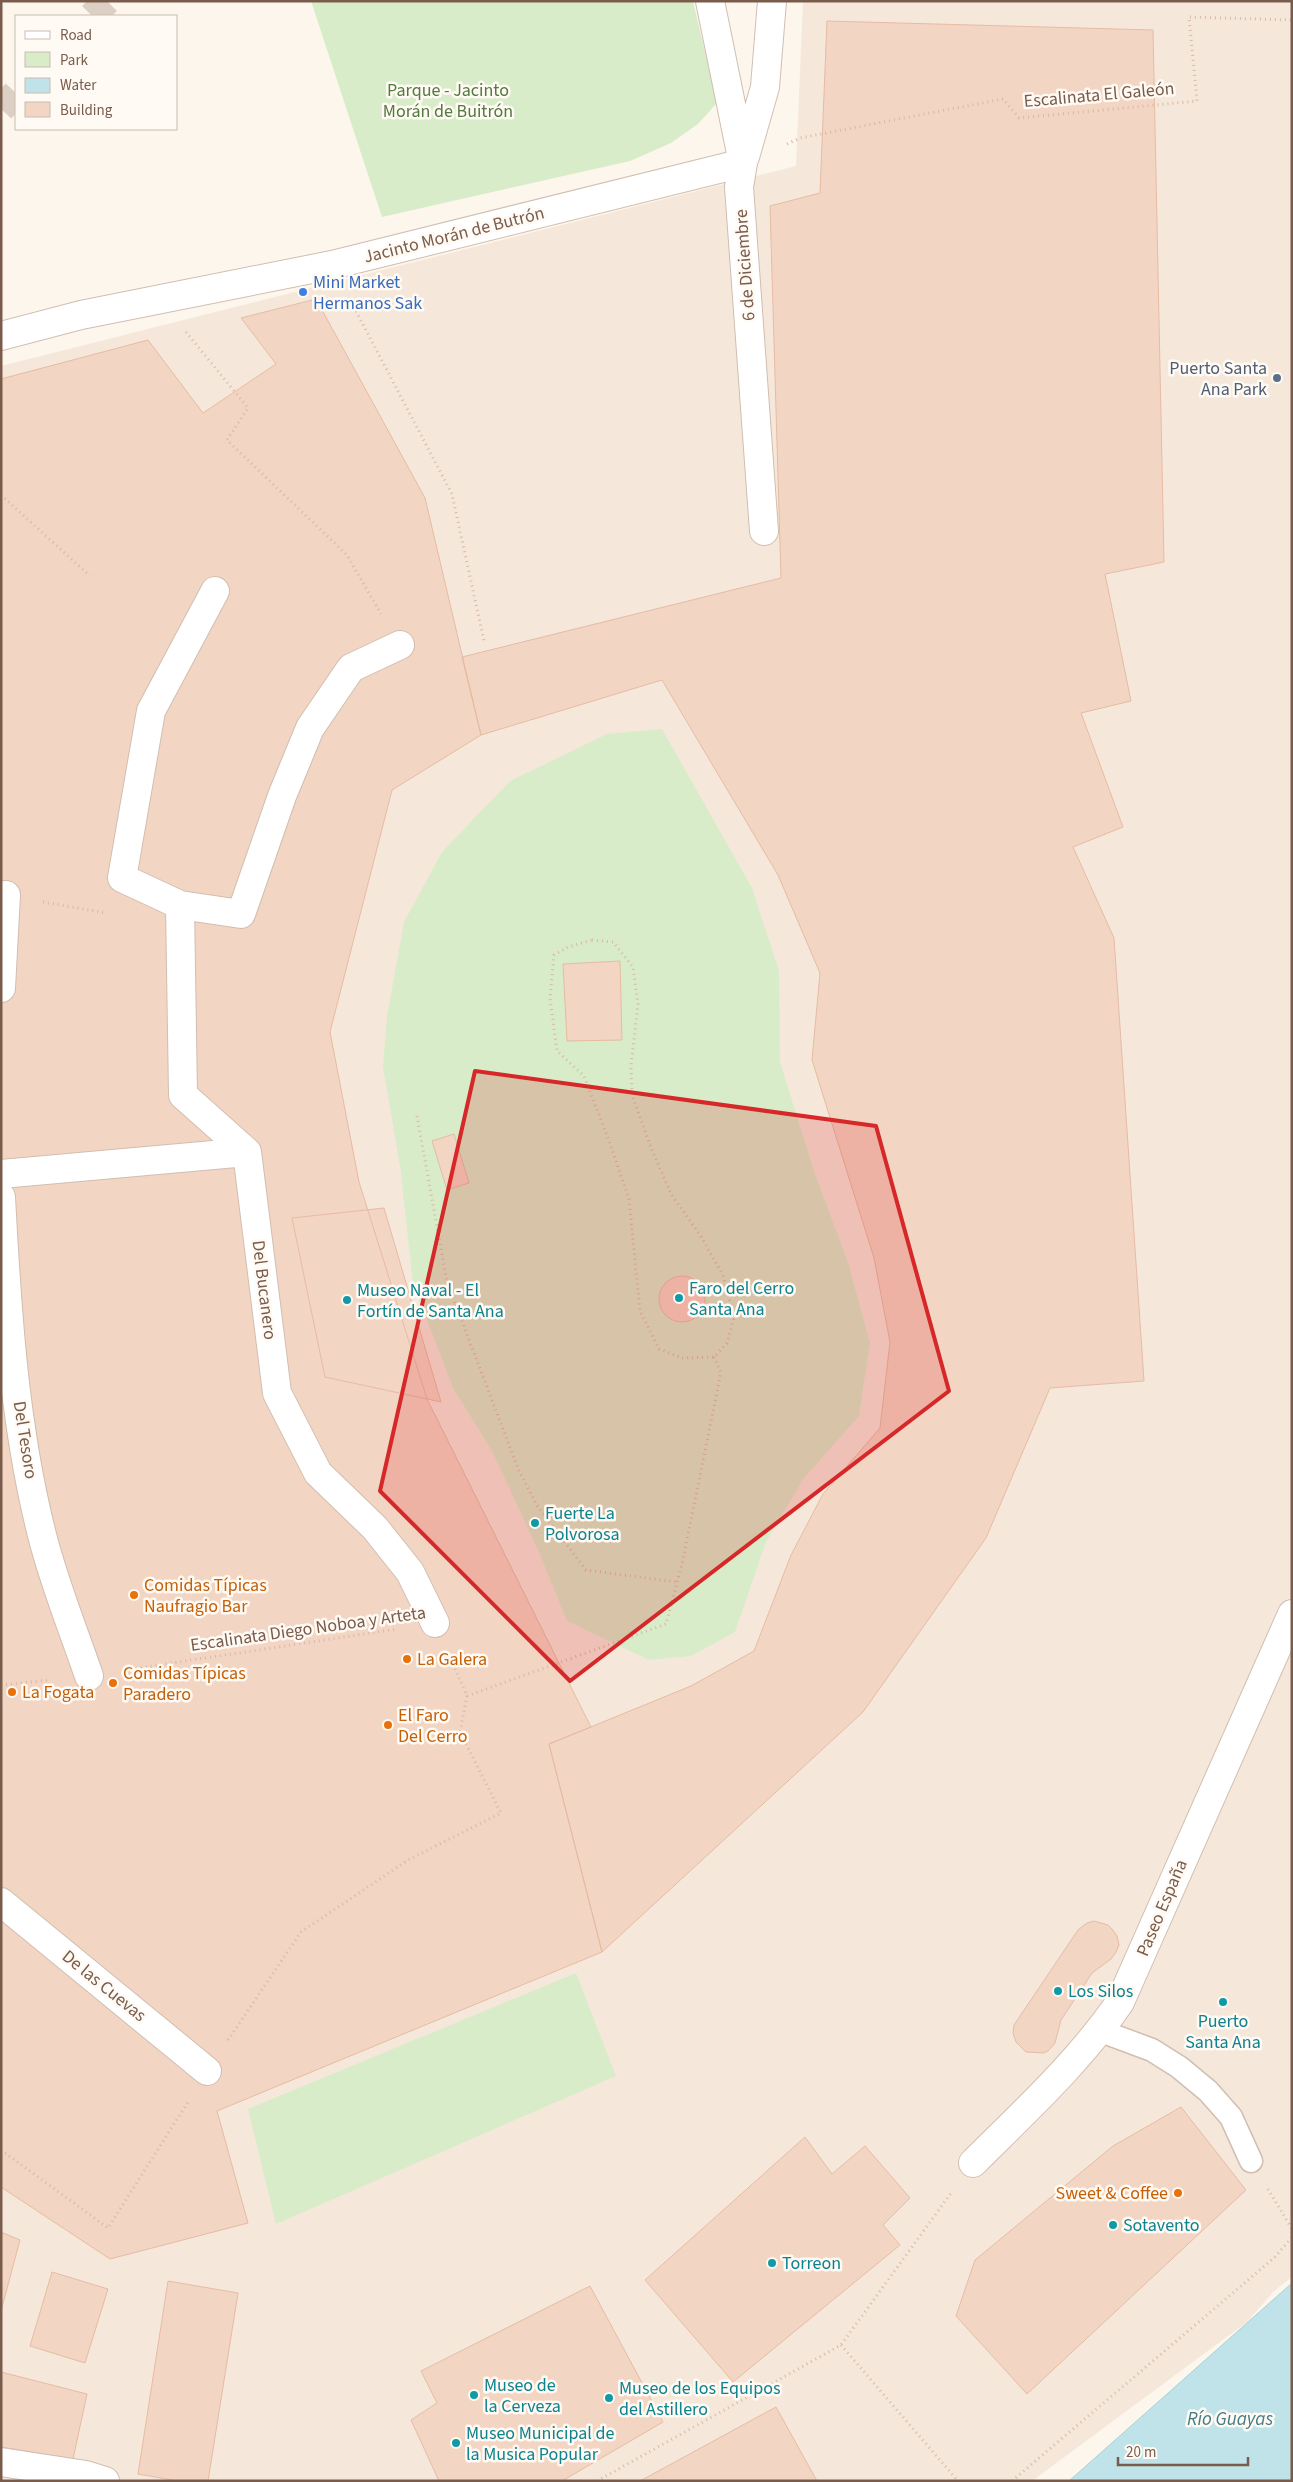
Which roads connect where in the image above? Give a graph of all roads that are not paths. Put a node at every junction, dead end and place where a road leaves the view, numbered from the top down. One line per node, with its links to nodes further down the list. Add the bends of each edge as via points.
1 (710, 1): 3 (street, 6 de Diciembre)
2 (772, 1): 3 (street, via 765,87)
3 (743, 163): 4 (street, Jacinto Morán de Butrón, via 332,264 81,315); 5 (street, 6 de Diciembre, via 739,187)
4 (1, 336)
5 (764, 531)
6 (215, 591): 9 (street, via 151,711 122,878)
7 (400, 645): 9 (street, via 351,668 310,728 282,796 241,914)
8 (6, 895): 10 (street)
9 (180, 905): 11 (street, via 183,1095)
10 (1, 988)
11 (247, 1152): 12 (street); 15 (street, Del Bucanero, via 277,1393 318,1473 375,1528 410,1572)
12 (1, 1174)
13 (1, 1197): 16 (street, Del Tesoro, via 20,1431 42,1536)
14 (1292, 1614): 18 (street, Paseo España, via 1136,1968 1120,2002)
15 (435, 1623)
16 (89, 1676)
17 (1, 1902): 19 (street, De las Cuevas)
18 (1101, 2031): 20 (lane, via 1152,2050 1179,2067 1208,2092 1231,2117); 21 (street, Paseo España)
19 (207, 2071)
20 (1251, 2161)
21 (973, 2163)
22 (1, 2462): 23 (street)
23 (105, 2481)

